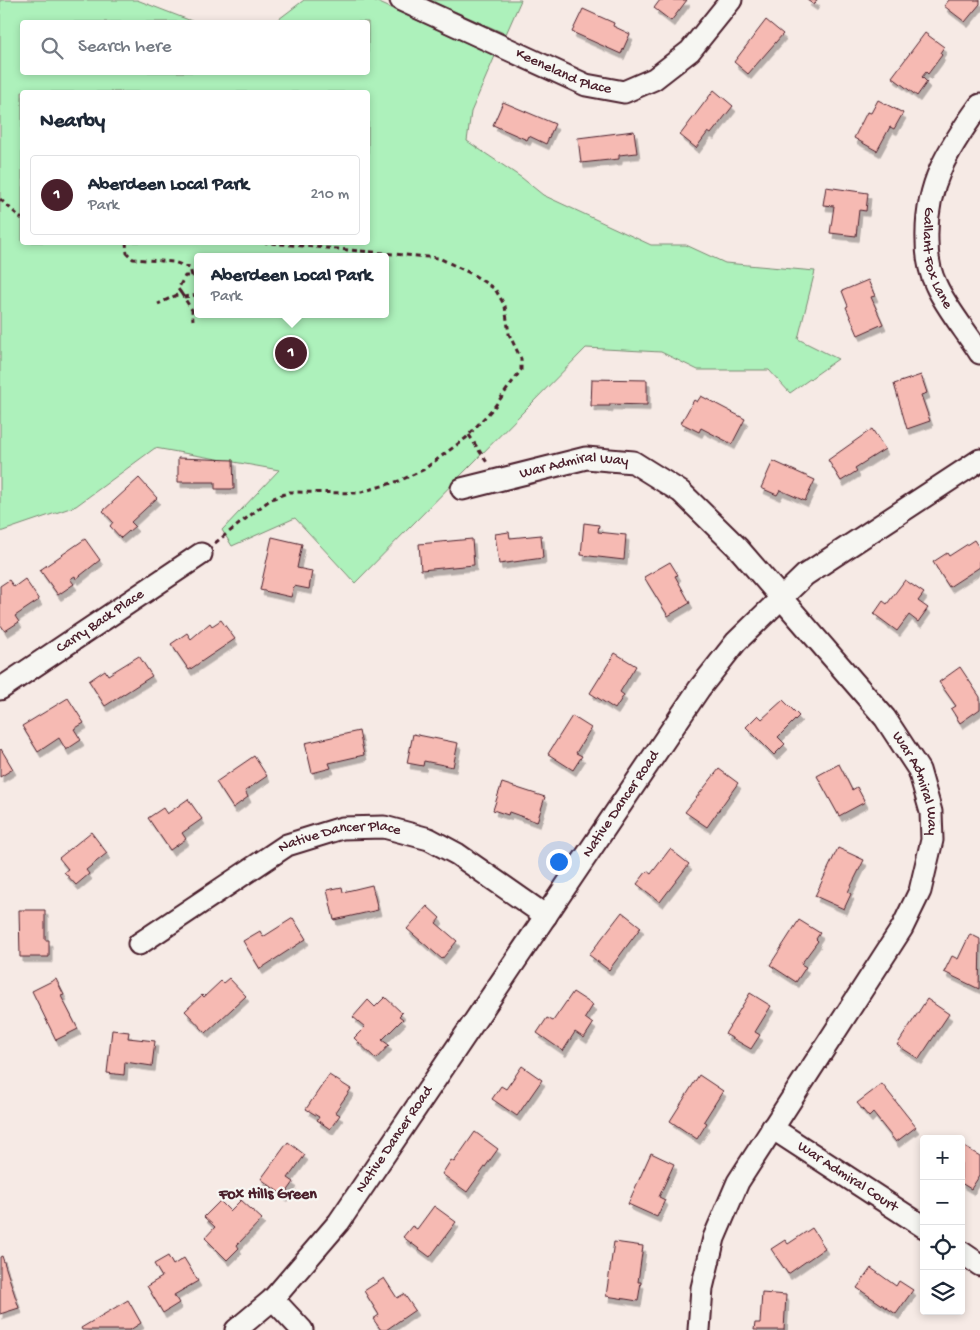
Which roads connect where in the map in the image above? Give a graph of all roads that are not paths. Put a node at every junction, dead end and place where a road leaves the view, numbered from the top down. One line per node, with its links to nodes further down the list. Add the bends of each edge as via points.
1 (401, 0): 2 (street, Keeneland Place, via 586,85 624,92 654,78 690,51)
2 (731, 0)
3 (980, 105): 4 (street, Gallant Fox Lane, via 954,141 930,192 926,219 928,261 936,286)
4 (980, 353)
5 (980, 460): 8 (street, Native Dancer Road, via 806,575)
6 (462, 489): 8 (street, War Admiral Way, via 586,458 633,462 681,492 738,548)
7 (201, 554): 9 (street, Carry Back Place)
8 (781, 597): 10 (street, Native Dancer Road, via 736,642 699,689); 12 (street, War Admiral Way, via 885,718 919,770 931,812 932,840 920,891 902,928)
9 (0, 689)
10 (546, 916): 11 (street, Native Dancer Place, via 457,854 428,839 384,827 342,828 287,845); 16 (street, Native Dancer Road, via 339,1222)
11 (139, 944)
12 (772, 1128): 13 (street, War Admiral Court); 19 (street, War Admiral Way, via 738,1182 714,1238 702,1288)
13 (921, 1225)
14 (965, 1255): 15 (street)
15 (980, 1265)
16 (272, 1299): 17 (street, Native Dancer Road); 18 (street)
17 (236, 1330)
18 (302, 1330)
19 (698, 1330)

